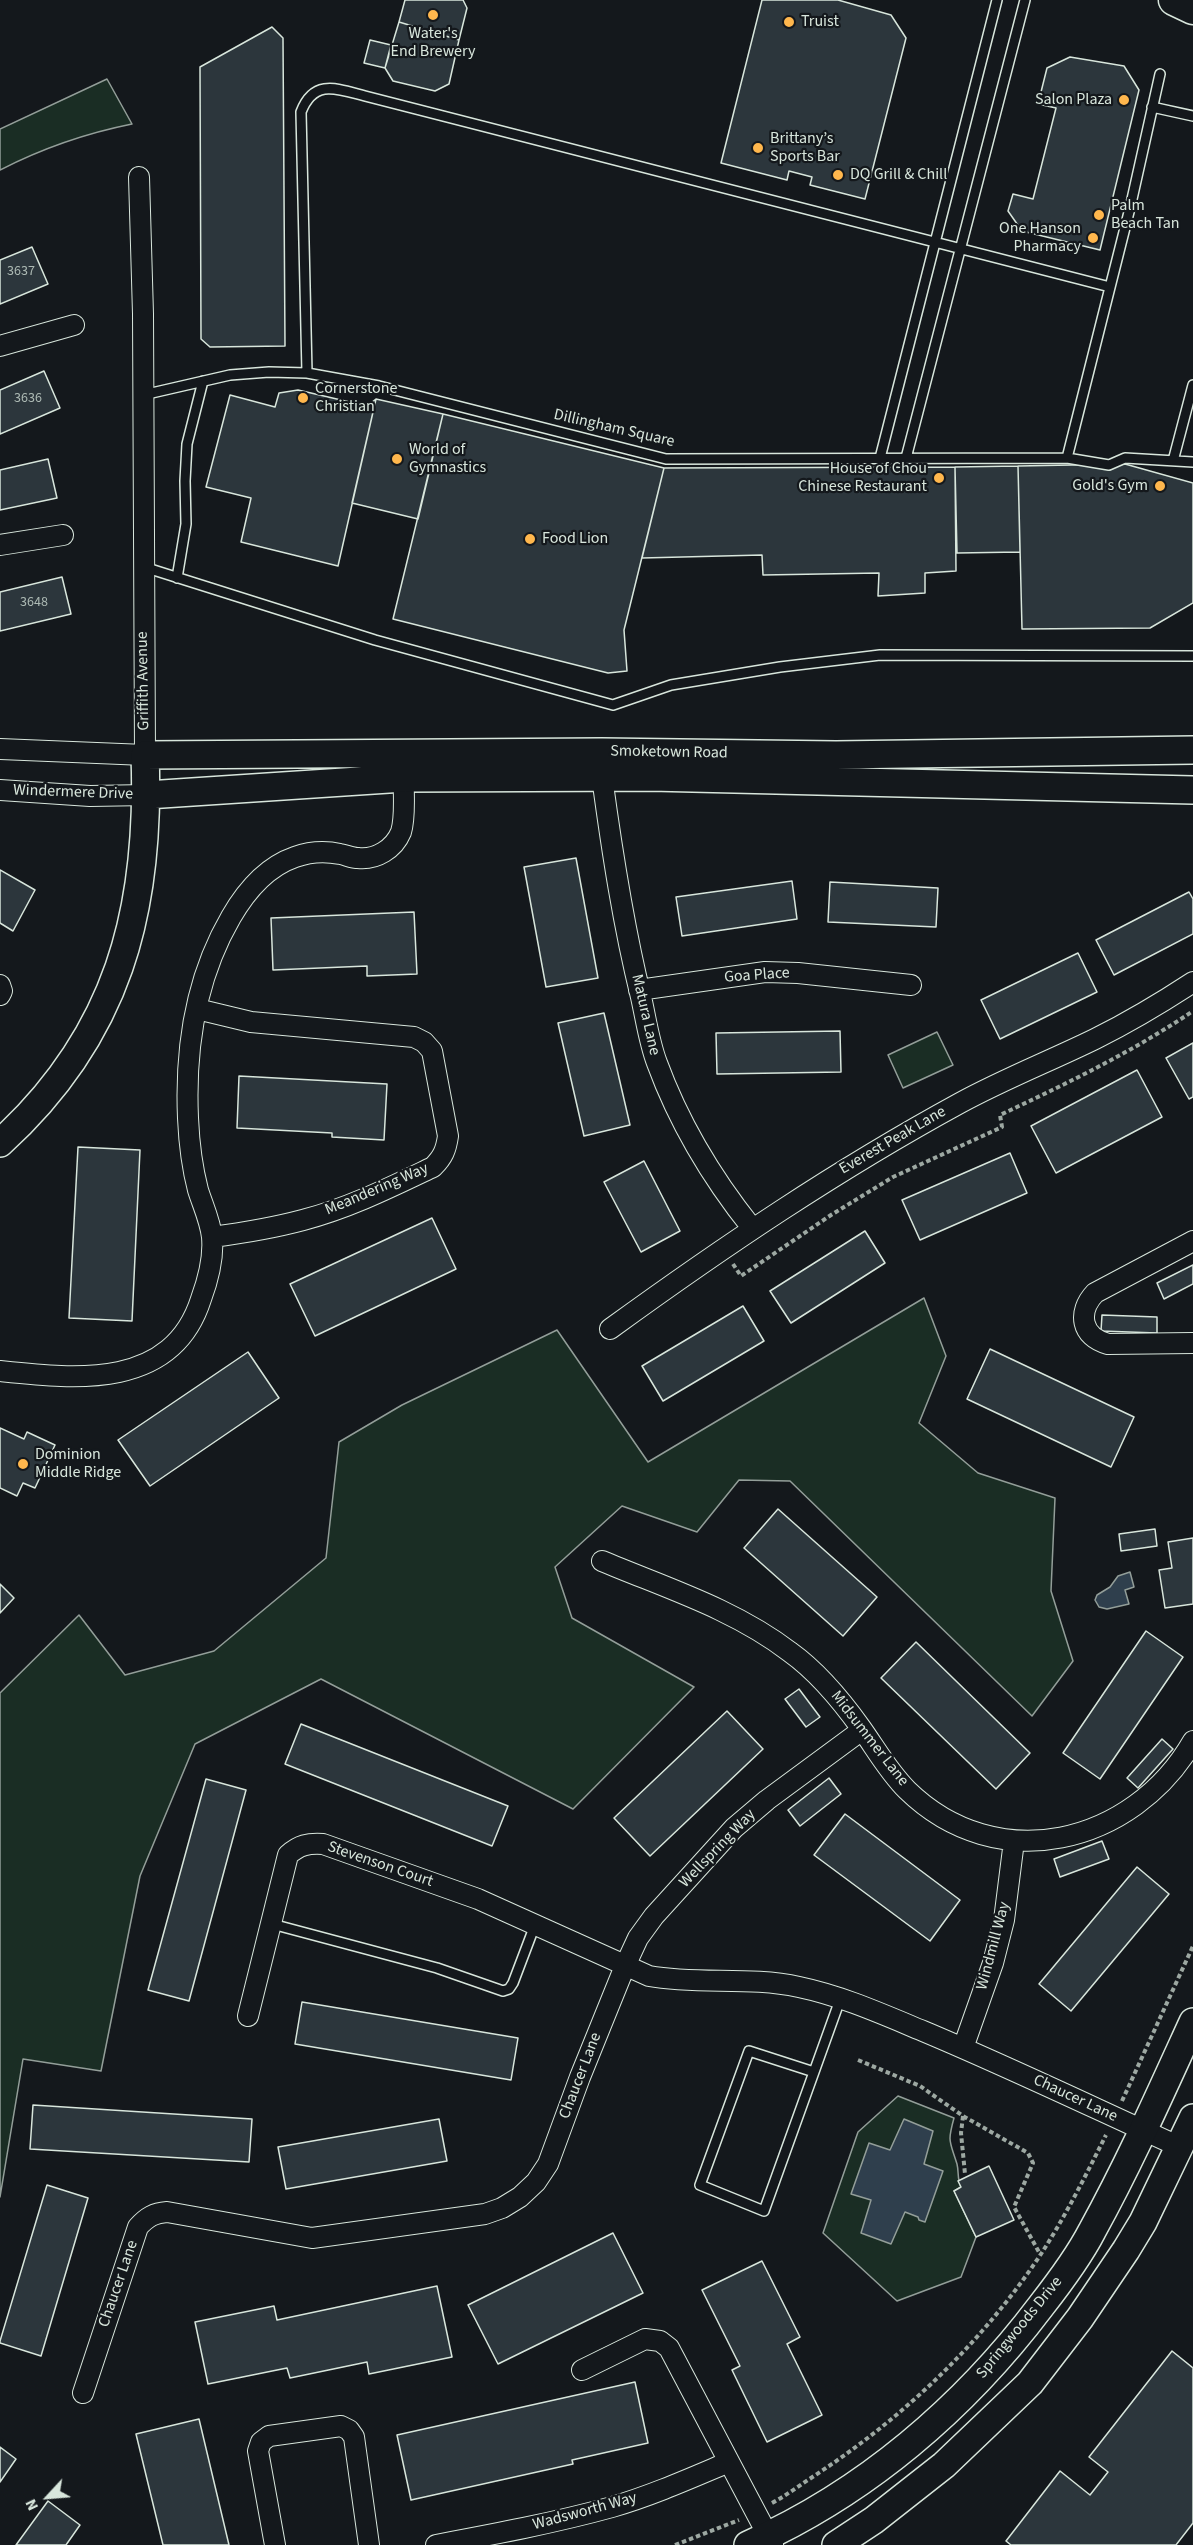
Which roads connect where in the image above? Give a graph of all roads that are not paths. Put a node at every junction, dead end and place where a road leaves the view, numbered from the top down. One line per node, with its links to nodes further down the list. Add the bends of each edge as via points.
1 (997, 0): 9 (lane)
2 (1025, 0): 10 (lane)
3 (1174, 0): 4 (main road)
4 (1193, 9)
5 (1160, 74): 6 (lane)
6 (1152, 107): 7 (lane); 11 (lane)
7 (1193, 116)
8 (139, 177): 17 (street, Griffith Avenue)
9 (935, 242): 10 (lane); 14 (lane, via 324,88 313,92 301,112); 18 (lane)
10 (960, 248): 11 (lane); 19 (lane)
11 (1110, 287): 20 (lane)
12 (74, 325): 13 (street)
13 (0, 346)
14 (307, 373): 15 (lane, Dillingham Square, via 269,372); 18 (lane, Dillingham Square, via 379,386 666,459)
15 (203, 381): 17 (lane, Dillingham Square); 26 (lane, via 188,444 186,524)
16 (1193, 385): 21 (lane)
17 (143, 395): 25 (street, Griffith Avenue)
18 (880, 458): 19 (lane, Dillingham Square)
19 (906, 458): 20 (lane, Dillingham Square)
20 (1067, 458): 21 (lane, Dillingham Square, via 1109,465 1125,458)
21 (1173, 460): 22 (lane, Dillingham Square)
22 (1193, 462)
23 (63, 535): 24 (street)
24 (0, 545)
25 (143, 567): 26 (lane); 30 (street, Griffith Avenue)
26 (177, 578): 27 (lane, via 375,640 613,705 671,685 780,666 880,655)
27 (1193, 656)
28 (0, 749): 30 (street)
29 (1193, 750): 30 (street, Smoketown Road, via 836,755 602,752)
30 (145, 755): 35 (street, Griffith Avenue)
31 (404, 777): 32 (street, Smoketown Road); 35 (street, Smoketown Road); 41 (street, via 400,832 385,852 372,858 318,852 297,856 260,878 219,937)
32 (602, 777): 34 (street, Smoketown Road); 39 (street, Matura Lane, via 614,867)
33 (0, 790): 35 (street, Windermere Drive)
34 (1193, 790)
35 (147, 795): 42 (street, Griffith Avenue, via 135,916 108,998 61,1078)
36 (1193, 982): 43 (street, Everest Peak Lane, via 1095,1039 962,1102 871,1152)
37 (0, 985): 40 (street)
38 (911, 985): 39 (street, Goa Place, via 765,972)
39 (639, 990): 43 (street, Matura Lane, via 656,1061 677,1111 702,1158)
40 (0, 995)
41 (196, 1009): 44 (street, via 188,1074 188,1119 193,1164); 44 (street, Meandering Way, via 251,1022 414,1037 424,1042 432,1051 448,1136 442,1158 433,1167 355,1203 305,1220)
42 (0, 1143)
43 (753, 1228): 46 (street, Everest Peak Lane)
44 (212, 1237): 48 (street, via 210,1275 199,1307 172,1346 149,1362 128,1372 104,1376)
45 (1193, 1241): 47 (street, via 1095,1293 1083,1312 1089,1334 1107,1344)
46 (610, 1329)
47 (1193, 1343)
48 (0, 1371)
49 (602, 1561): 50 (street, Midsummer Lane, via 722,1610 758,1629 822,1680)
50 (862, 1730): 52 (street, Midsummer Lane, via 882,1761 933,1811 962,1827); 55 (street, Wellspring Way, via 734,1828 654,1916)
51 (1193, 1742): 52 (street, Midsummer Lane, via 1157,1788 1105,1824 1047,1841)
52 (1014, 1841): 59 (street, Windmill Way, via 1004,1920)
53 (272, 1924): 54 (lane, via 437,1968 503,1991 513,1983); 54 (street, Stevenson Court, via 288,1855 308,1843 323,1844 478,1899); 57 (street, Stevenson Court)
54 (535, 1924): 55 (street, Stevenson Court)
55 (625, 1966): 56 (street, Chaucer Lane, via 670,1980 753,1980); 65 (street, Chaucer Lane, via 548,2164 520,2197 485,2214 312,2238 158,2212 138,2228)
56 (841, 1997): 59 (street, Chaucer Lane); 60 (lane)
57 (248, 2016)
58 (1193, 2022): 62 (street, Springwoods Drive)
59 (963, 2048): 62 (street, Chaucer Lane)
60 (814, 2072): 60 (lane, via 764,2211 700,2185 749,2051)
61 (1193, 2118): 63 (street)
62 (1143, 2130): 63 (street, Chaucer Lane); 67 (street, Springwoods Drive, via 1092,2233 1050,2295 982,2377 882,2467)
63 (1180, 2147): 71 (street, via 1126,2250 1030,2383 944,2465)
64 (582, 2370): 66 (street, via 645,2339 660,2341 669,2348)
65 (83, 2393)
66 (729, 2462): 67 (street, via 755,2511); 70 (street, Wadsworth Way, via 672,2487 613,2506)
67 (763, 2542)
68 (275, 2545): 69 (street, via 258,2451 261,2442 269,2436 340,2426 354,2437)
69 (369, 2545)
70 (436, 2545)
71 (836, 2545)

